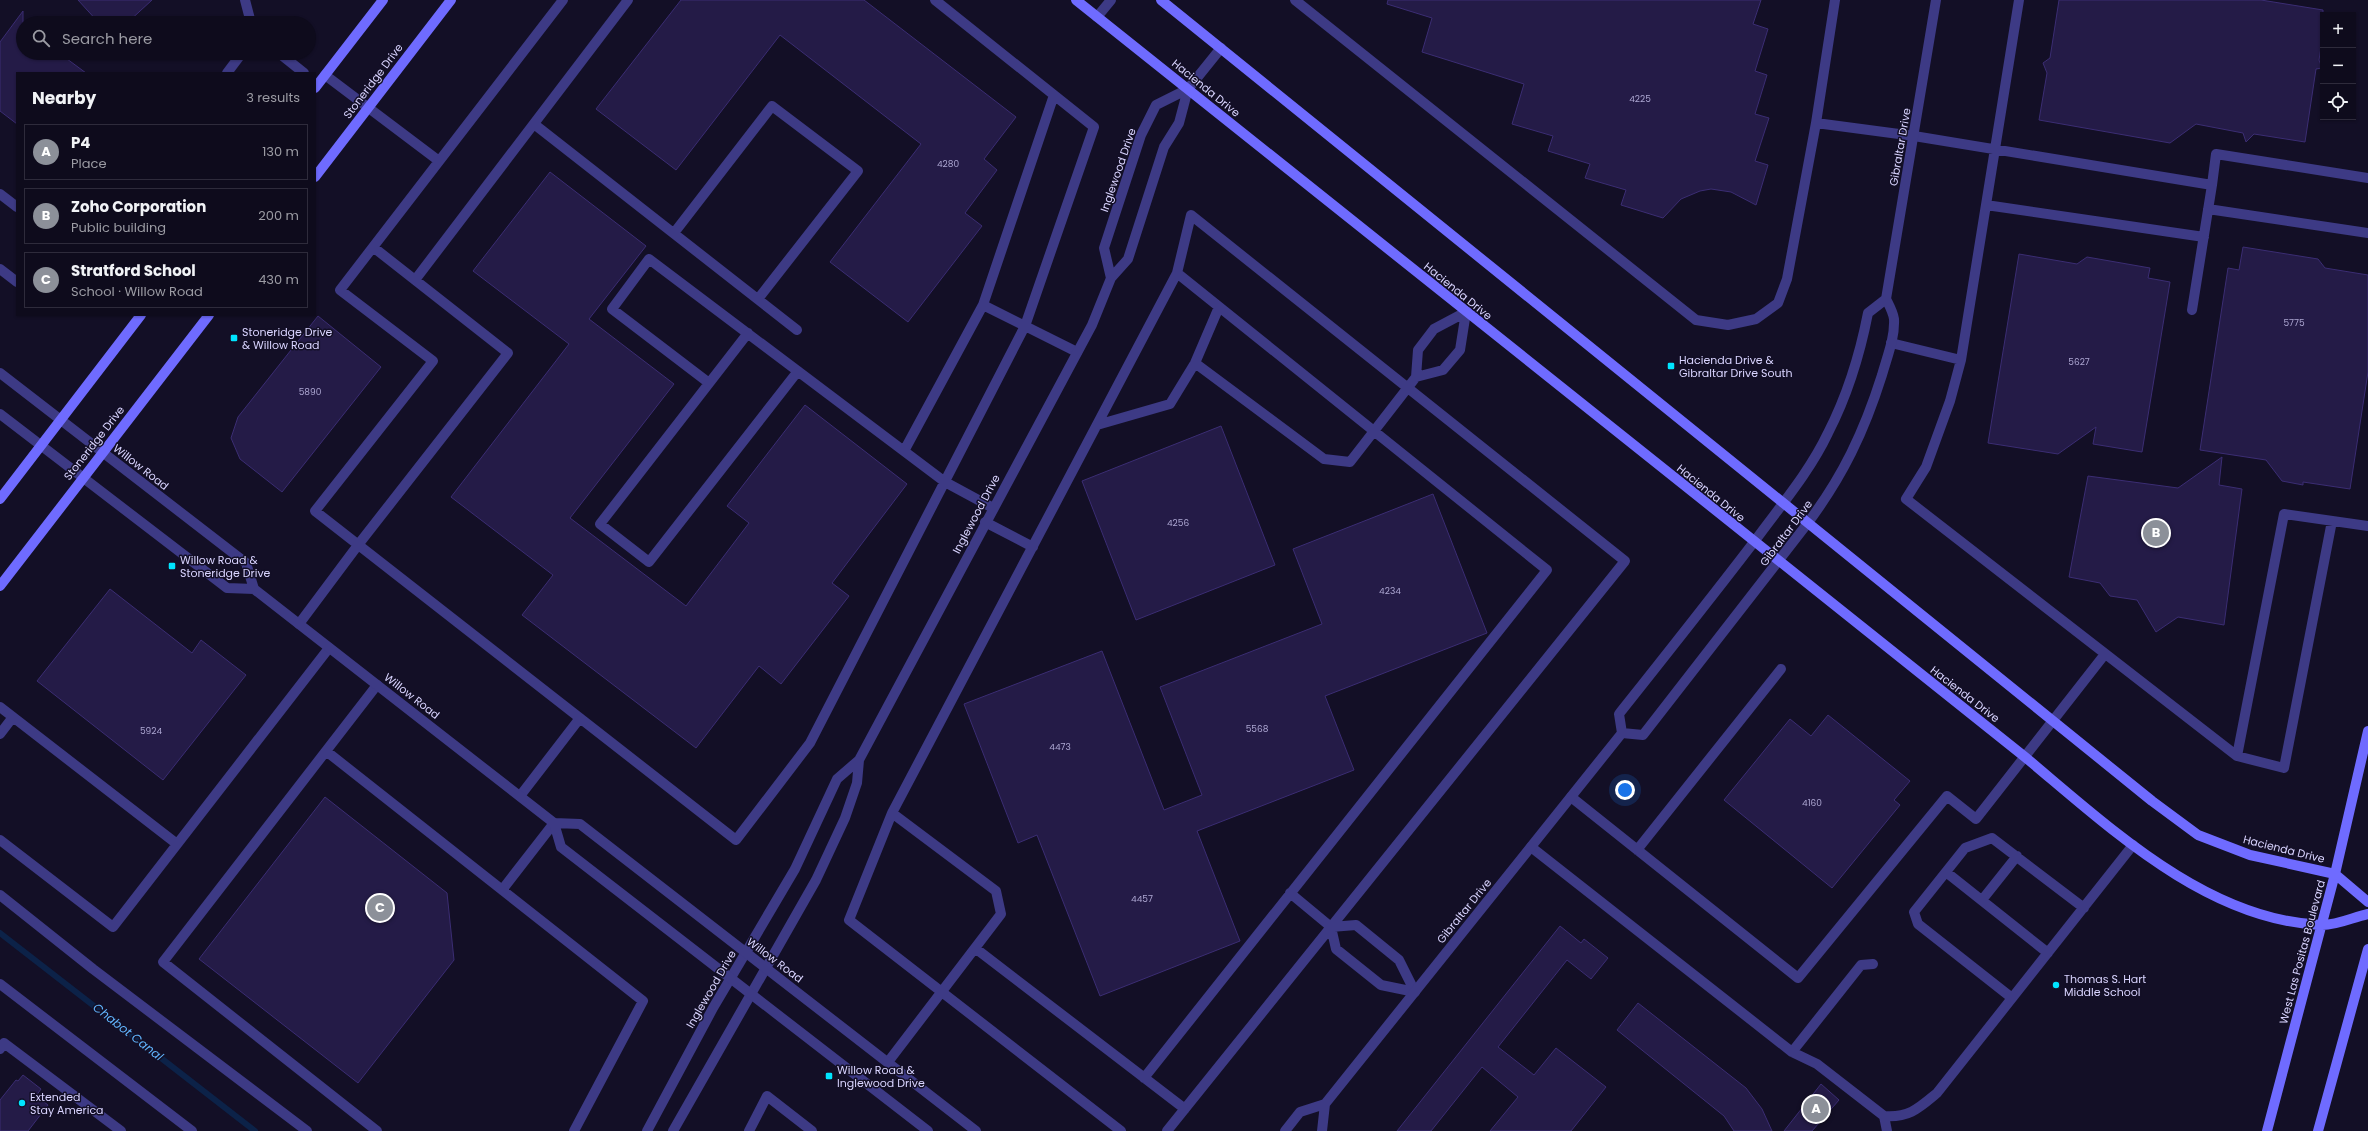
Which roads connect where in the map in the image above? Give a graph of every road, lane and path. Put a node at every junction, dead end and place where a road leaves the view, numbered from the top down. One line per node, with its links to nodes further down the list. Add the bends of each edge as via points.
1 (245, 0): 14 (street)
2 (383, 0): 21 (main road)
3 (451, 0): 25 (main road, Stoneridge Drive)
4 (563, 0): 30 (street)
5 (628, 0): 27 (street)
6 (935, 0): 24 (street)
7 (1076, 0): 15 (main road, Hacienda Drive)
8 (1111, 0): 15 (street)
9 (1161, 0): 16 (main road, Hacienda Drive)
10 (1295, 0): 26 (street, via 1696,320 1728,325 1756,319 1778,303 1787,279)
11 (1835, 0): 26 (street)
12 (1936, 0): 28 (street, Gibraltar Drive)
13 (2019, 0): 29 (street)
14 (249, 16)
15 (1097, 17): 23 (main road, Hacienda Drive)
16 (1221, 48): 23 (street, Inglewood Drive); 77 (main road, Hacienda Drive)
17 (237, 60): 19 (street)
18 (288, 60): 20 (street)
19 (228, 72)
20 (303, 72)
21 (325, 75): 22 (main road); 25 (street)
22 (316, 85)
23 (1188, 89): 44 (street, Inglewood Drive, via 1179,123 1164,147 1128,259); 44 (street, Inglewood Drive, via 1156,105 1141,135 1104,248); 52 (main road, Hacienda Drive)
24 (1054, 95): 49 (street); 55 (street, via 1094,127)
25 (368, 108): 30 (street); 31 (main road, Stoneridge Drive)
26 (1816, 123): 28 (street)
27 (534, 124): 38 (street); 45 (street)
28 (1914, 136): 29 (street); 48 (street, Gibraltar Drive)
29 (1995, 150): 33 (street); 35 (street)
30 (439, 161): 41 (street)
31 (316, 176)
32 (2368, 178): 33 (street, via 2216,154)
33 (2212, 185): 37 (street)
34 (0, 194): 36 (street)
35 (1986, 205): 40 (street); 60 (street)
36 (16, 206)
37 (2208, 209): 39 (street); 40 (street)
38 (674, 233): 47 (street); 47 (street, via 772,106 858,171)
39 (2368, 233)
40 (2204, 237): 51 (street)
41 (373, 247): 45 (street); 84 (street, via 340,290 433,361 315,511)
42 (0, 269): 46 (street)
43 (1177, 274): 50 (street); 66 (street, via 1191,215); 69 (street)
44 (1111, 278): 59 (street, Inglewood Drive, via 1092,325)
45 (415, 280): 84 (street, via 508,353)
46 (16, 281)
47 (758, 299): 56 (street)
48 (1886, 299): 58 (street, Gibraltar Drive, via 1894,317); 77 (street, Gibraltar Drive, via 1868,313 1845,396 1828,434 1806,472)
49 (983, 305): 55 (street); 72 (street)
50 (1219, 307): 61 (street); 70 (street)
51 (2192, 310)
52 (1466, 312): 64 (street, via 1434,329 1430,334 1418,350); 64 (street, via 1460,350 1443,370); 83 (main road, Hacienda Drive)
53 (140, 316): 68 (main road)
54 (208, 316): 73 (main road, Stoneridge Drive)
55 (1025, 326): 59 (street); 75 (street)
56 (798, 330)
57 (748, 333): 62 (street); 65 (street); 65 (street, via 649,259 612,309)
58 (1892, 343): 60 (street); 81 (street, Gibraltar Drive, via 1855,449 1832,492)
59 (1077, 352): 78 (street, Inglewood Drive)
60 (1961, 360): 91 (street, via 1950,401 1926,467 1906,499)
61 (1195, 363): 69 (street, via 1170,404); 70 (street, via 1324,459 1350,462)
62 (798, 371): 65 (street, via 649,562 600,524); 72 (street)
63 (0, 373): 68 (street, Willow Road)
64 (1416, 377): 66 (street)
65 (709, 383)
66 (1408, 388): 70 (street); 125 (street, via 1625,561)
67 (0, 414): 71 (street)
68 (61, 420): 71 (main road); 73 (street, Willow Road)
69 (1097, 425): 85 (street)
70 (1374, 432): 118 (street, via 1546,570)
71 (41, 445): 74 (street); 76 (main road)
72 (904, 451): 75 (street)
73 (102, 452): 74 (main road, Stoneridge Drive); 88 (street, Willow Road, via 246,563)
74 (83, 477): 87 (main road, Stoneridge Drive); 88 (street, via 227,588)
75 (945, 482): 78 (street); 96 (street, via 810,743 736,840)
76 (0, 499)
77 (1782, 503): 81 (main road, Hacienda Drive); 83 (street, Gibraltar Drive)
78 (993, 508): 80 (street, Inglewood Drive)
79 (2332, 521): 82 (street); 102 (street, via 2284,514); 102 (street, via 2284,768)
80 (985, 522): 85 (street); 104 (street, Inglewood Drive)
81 (1808, 524): 86 (street, Gibraltar Drive); 97 (main road, Hacienda Drive)
82 (2368, 526)
83 (1753, 542): 86 (main road, Hacienda Drive); 100 (street, Gibraltar Drive, via 1619,714)
84 (358, 545): 89 (street); 96 (street)
85 (1033, 547): 107 (street)
86 (1779, 562): 100 (street, Gibraltar Drive, via 1643,735); 103 (main road, Hacienda Drive)
87 (0, 586)
88 (254, 589): 89 (street, Willow Road)
89 (299, 624): 90 (street, Willow Road)
90 (329, 648): 93 (street, Willow Road); 110 (street)
91 (2105, 654): 97 (street); 102 (street)
92 (1781, 669): 113 (street)
93 (377, 685): 101 (street); 105 (street, Willow Road)
94 (0, 707): 95 (street)
95 (13, 717): 99 (street); 110 (street)
96 (580, 718): 105 (street)
97 (2052, 721): 103 (street); 116 (main road, Hacienda Drive, via 2198,835 2250,855)
98 (2368, 731): 116 (main road, West Las Positas Boulevard)
99 (0, 734)
100 (1622, 734): 106 (street, Gibraltar Drive)
101 (326, 751): 117 (street); 148 (street, via 163,962)
102 (2237, 756)
103 (2025, 757): 111 (main road, Hacienda Drive); 113 (street, via 1976,819 1947,796 1798,978)
104 (859, 760): 128 (street, Inglewood Drive, via 837,778 795,869); 131 (street, Inglewood Drive, via 857,783 844,818 816,880)
105 (520, 796): 108 (street, Willow Road)
106 (1571, 797): 112 (street, Gibraltar Drive); 113 (street)
107 (892, 813): 126 (street, via 996,891 1001,914); 134 (street, via 849,920)
108 (554, 823): 117 (street); 128 (street, Willow Road, via 580,824); 132 (street, via 561,847)
109 (0, 840): 110 (street, via 113,927)
110 (177, 844)
111 (2133, 845): 122 (street); 124 (main road, Hacienda Drive, via 2174,874 2234,904 2280,919)
112 (1531, 847): 135 (street, Gibraltar Drive); 139 (street)
113 (1637, 850)
114 (2017, 856): 115 (street, via 1992,838 1964,848); 120 (street); 122 (street)
115 (1946, 872): 120 (street); 137 (street, via 1914,912 1918,924)
116 (2335, 874): 121 (main road, Hacienda Drive); 124 (main road, West Las Positas Boulevard)
117 (502, 890): 149 (street, via 642,1001)
118 (1290, 893): 125 (street); 141 (street)
119 (0, 895): 147 (street)
120 (1982, 900): 129 (street)
121 (2368, 902)
122 (2084, 908): 129 (street)
123 (2368, 914): 124 (main road, Hacienda Drive)
124 (2322, 925): 161 (main road, West Las Positas Boulevard)
125 (1331, 927): 135 (street, via 1336,949 1381,985); 135 (street, via 1356,925 1399,960); 143 (street)
126 (975, 948): 134 (street); 141 (street)
127 (2368, 950): 162 (main road)
128 (746, 953): 131 (street, Willow Road); 132 (street, Inglewood Drive)
129 (2048, 953): 137 (street)
130 (1873, 964): 139 (street, via 1861,965)
131 (766, 968): 136 (street, Inglewood Drive); 140 (street, Willow Road)
132 (730, 980): 136 (street); 150 (street, Inglewood Drive)
133 (0, 984): 146 (street)
134 (942, 992): 140 (street); 156 (street)
135 (1415, 992): 142 (street, Gibraltar Drive)
136 (750, 995): 151 (street, Inglewood Drive); 154 (street)
137 (2012, 998): 144 (street, via 1937,1093 1915,1112 1897,1117)
138 (0, 1049): 145 (street, via 4,1043)
139 (1792, 1052): 144 (street, via 1817,1064)
140 (888, 1062): 155 (street, Willow Road)
141 (1144, 1078): 143 (street)
142 (1325, 1104): 158 (street, via 1300,1112); 159 (street)
143 (1185, 1109): 157 (street)
144 (1884, 1116): 160 (street)
145 (121, 1131)
146 (192, 1131)
147 (307, 1131)
148 (377, 1131)
149 (574, 1131)
150 (647, 1131)
151 (673, 1131)
152 (749, 1131): 153 (street, via 767,1096)
153 (812, 1131)
154 (928, 1131)
155 (976, 1131)
156 (1121, 1131)
157 (1167, 1131)
158 (1285, 1131)
159 (1322, 1131)
160 (1887, 1131)
161 (2267, 1131)
162 (2318, 1131)

